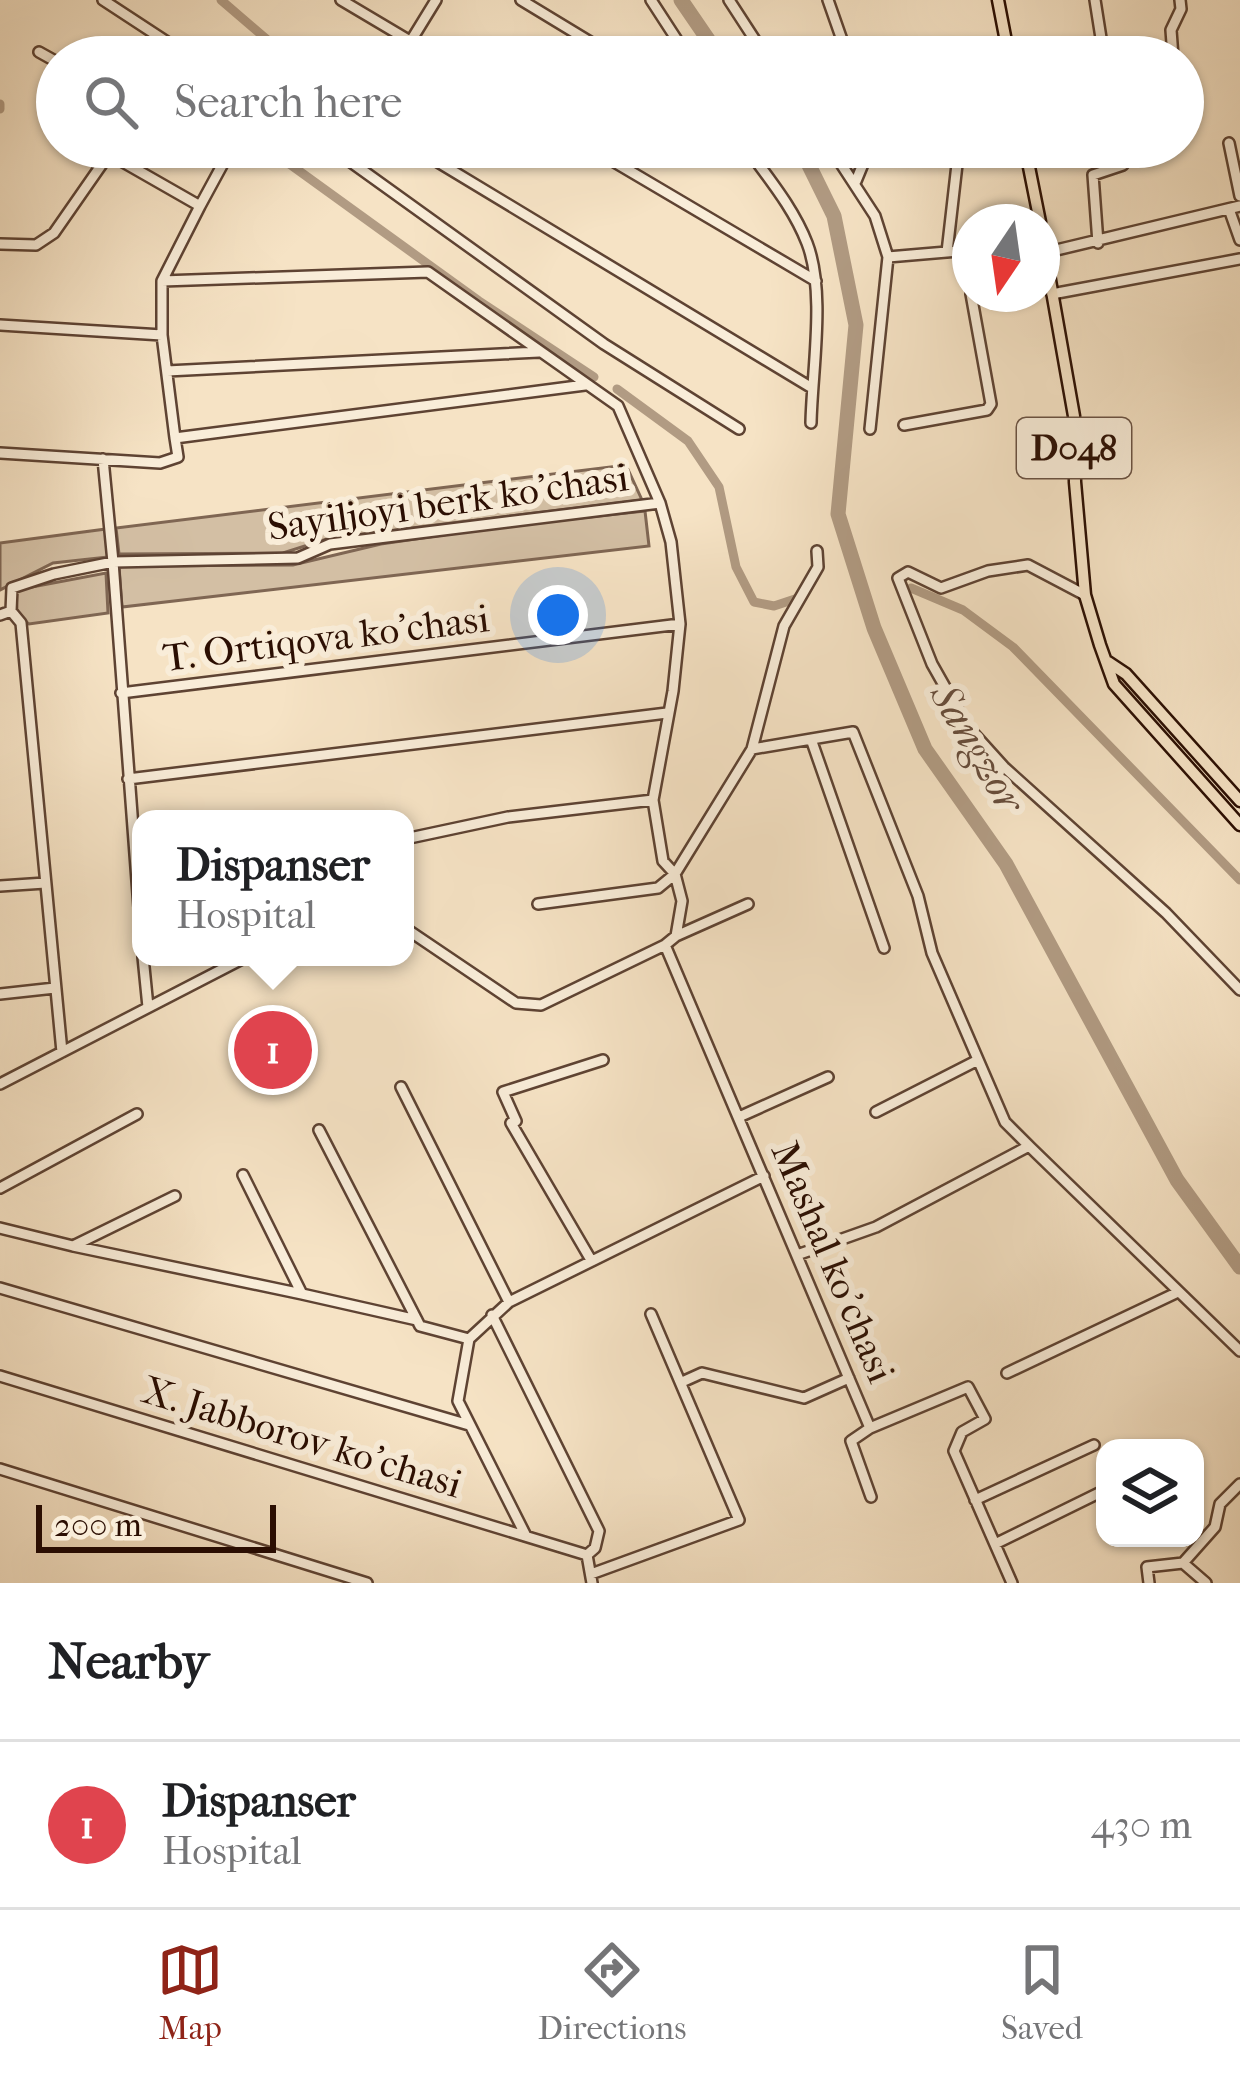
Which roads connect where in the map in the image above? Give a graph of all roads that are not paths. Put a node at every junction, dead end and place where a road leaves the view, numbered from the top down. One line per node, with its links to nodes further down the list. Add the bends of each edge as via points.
1 (103, 0): 11 (street)
2 (340, 0): 12 (street)
3 (436, 0): 13 (street)
4 (521, 0): 14 (street)
5 (651, 0): 15 (street)
6 (728, 0): 16 (street)
7 (828, 0): 17 (street)
8 (998, 0): 18 (main road)
9 (1095, 0): 19 (street)
10 (1180, 0): 20 (street)
11 (158, 36)
12 (402, 36)
13 (414, 36)
14 (580, 36)
15 (674, 36)
16 (752, 36)
17 (841, 36)
18 (1005, 36)
19 (1101, 36)
20 (1171, 36)
21 (1229, 143): 35 (street)
22 (96, 168): 42 (street, via 53,233 36,245)
23 (138, 168): 37 (street)
24 (221, 168): 37 (street)
25 (367, 168): 61 (street, via 604,344)
26 (448, 168): 57 (street)
27 (625, 168): 48 (street)
28 (761, 168): 48 (street, via 792,211)
29 (846, 168): 34 (street)
30 (861, 168): 34 (street)
31 (956, 168): 43 (street)
32 (1029, 168): 36 (main road)
33 (1114, 168): 40 (street, via 1093,175)
34 (856, 181): 45 (street)
35 (1240, 196)
36 (1036, 204)
37 (200, 206): 47 (street)
38 (1234, 207): 39 (street); 40 (street)
39 (1240, 240)
40 (1098, 242): 41 (street)
41 (1060, 243)
42 (0, 244)
43 (947, 252): 44 (street); 45 (street)
44 (952, 252)
45 (888, 257): 60 (street)
46 (1240, 259): 49 (street)
47 (161, 281): 53 (street); 54 (street, via 428,272)
48 (816, 281): 57 (street)
49 (1060, 293)
50 (975, 312): 59 (street, via 992,404)
51 (1055, 312): 68 (main road, D048, via 1074,416)
52 (0, 325): 53 (street)
53 (162, 335): 55 (street)
54 (539, 352): 55 (street); 56 (street)
55 (166, 371): 62 (street)
56 (585, 385): 62 (street); 65 (street, via 618,406)
57 (812, 388): 58 (street)
58 (811, 423)
59 (904, 425)
60 (870, 428)
61 (739, 429)
62 (175, 438): 64 (street, via 178,457 160,463)
63 (0, 454): 64 (street)
64 (103, 459): 67 (street)
65 (660, 503): 67 (street, Sayiljoyi berk ko'chasi, via 330,544 298,558); 70 (street)
66 (817, 551): 75 (street, via 818,567 784,626)
67 (113, 562): 69 (street, Sayiljoyi berk ko'chasi, via 12,588); 72 (street)
68 (1085, 595): 71 (main road, D048); 94 (street, via 1028,565 941,588 908,572 898,578 967,726)
69 (5, 613): 83 (street, via 21,623)
70 (680, 624): 72 (street, T. Ortiqova ko'chasi); 73 (street)
71 (1106, 660): 78 (main road, D048); 80 (main road, D048, via 1114,684)
72 (122, 693): 76 (street)
73 (667, 713): 76 (street); 77 (street)
74 (811, 739): 75 (street); 90 (street); 99 (street, via 853,732)
75 (752, 749): 82 (street)
76 (128, 779): 79 (street)
77 (653, 800): 81 (street); 82 (street, via 663,861)
78 (1240, 801)
79 (132, 816)
80 (1240, 825)
81 (414, 837)
82 (674, 874): 85 (street, via 658,888); 88 (street, via 682,901)
83 (45, 883): 84 (street); 93 (street)
84 (0, 886)
85 (538, 904)
86 (748, 904): 88 (street)
87 (414, 934): 89 (street, via 516,1003 541,1005)
88 (676, 936): 89 (street)
89 (665, 945): 105 (street, Mashal ko'chasi)
90 (884, 947)
91 (144, 966): 96 (street)
92 (229, 966): 96 (street)
93 (55, 988): 95 (street); 97 (street)
94 (1240, 990)
95 (0, 994)
96 (148, 1007): 97 (street)
97 (62, 1052): 101 (street)
98 (603, 1060): 115 (street, via 503,1092 511,1124)
99 (978, 1060): 103 (street); 107 (street, via 1005,1122)
100 (828, 1077): 105 (street)
101 (0, 1084)
102 (401, 1087): 119 (street)
103 (876, 1112)
104 (136, 1114): 110 (street)
105 (739, 1117): 109 (street, Mashal ko'chasi)
106 (319, 1130): 122 (street)
107 (1029, 1146): 114 (street, via 876,1227); 117 (street)
108 (243, 1175): 118 (street)
109 (764, 1176): 114 (street, Mashal ko'chasi); 115 (street)
110 (0, 1188)
111 (175, 1196): 113 (street)
112 (0, 1228): 113 (street)
113 (73, 1246): 118 (street)
114 (797, 1255): 127 (street, Mashal ko'chasi)
115 (591, 1260): 119 (street)
116 (0, 1288): 129 (street)
117 (1176, 1293): 124 (street); 125 (street)
118 (302, 1294): 122 (street)
119 (508, 1302): 121 (street)
120 (650, 1314): 128 (street)
121 (492, 1315): 123 (street); 139 (street, via 599,1531)
122 (418, 1320): 123 (street)
123 (470, 1339): 129 (street, via 458,1401)
124 (1240, 1351)
125 (1007, 1373)
126 (0, 1376): 137 (street, X. Jabborov ko'chasi)
127 (850, 1378): 128 (street, via 804,1398 702,1373); 130 (street, Mashal ko'chasi)
128 (682, 1382): 141 (street, via 739,1520)
129 (469, 1425): 137 (street)
130 (870, 1428): 135 (street, via 850,1441); 136 (street, Mashal ko'chasi, via 968,1387 985,1419 962,1432 954,1451)
131 (1094, 1445): 136 (street)
132 (0, 1469): 142 (street)
133 (1240, 1484): 140 (street)
134 (1096, 1494): 138 (street)
135 (871, 1497)
136 (975, 1500): 138 (street, Mashal ko'chasi)
137 (527, 1538): 139 (street, X. Jabborov ko'chasi)
138 (995, 1544): 143 (street, Mashal ko'chasi)
139 (587, 1556): 141 (street)
140 (1183, 1563): 144 (street, via 1148,1567); 145 (street)
141 (591, 1579)
142 (367, 1583)
143 (1012, 1583)
144 (1149, 1583)
145 (1206, 1583)

